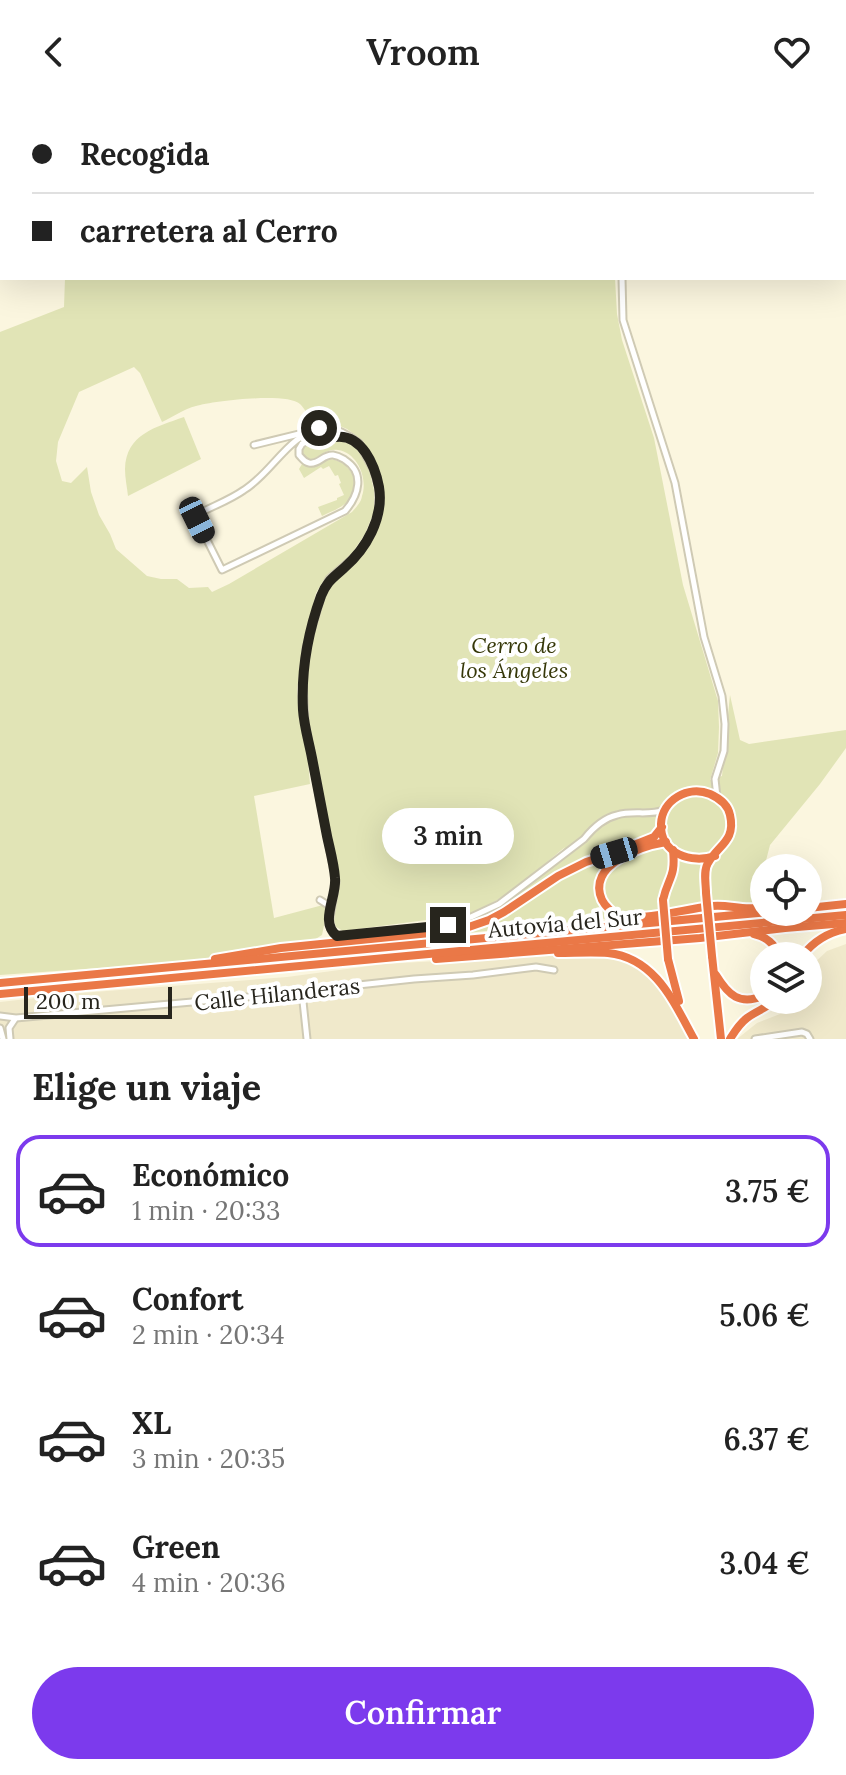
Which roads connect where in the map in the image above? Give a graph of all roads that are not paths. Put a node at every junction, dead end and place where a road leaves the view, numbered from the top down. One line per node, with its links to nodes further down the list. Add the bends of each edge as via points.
1 (622, 280): 8 (street, via 623,320 675,483 704,637 722,696 724,751)
2 (319, 428): 3 (street); 5 (street); 6 (street, via 334,428)
3 (307, 432): 4 (street); 4 (street, via 245,490 198,514 222,570 345,511 353,502 358,491 352,465 337,455 307,463 299,449); 7 (street)
4 (311, 441): 5 (street)
5 (324, 441): 6 (street, via 337,437)
6 (359, 443): 19 (street, via 379,488 377,518 359,553 329,579 322,594 303,680 305,723 336,882)
7 (254, 445)
8 (715, 779): 9 (street); 10 (street)
9 (703, 791): 10 (highway); 11 (highway, via 683,793)
10 (717, 797): 15 (highway, via 730,815 730,835)
11 (665, 809): 12 (street); 13 (highway)
12 (646, 814): 13 (street); 19 (street, via 617,815 593,827 499,904 448,925 337,936 329,924)
13 (661, 826): 14 (highway); 30 (highway, via 654,837 586,862 504,912 460,930 281,948)
14 (670, 846): 15 (highway, via 687,858); 20 (highway, via 650,845 606,869 600,893 613,913 660,916 715,905); 44 (highway, bridge, via 673,875 663,900 668,959)
15 (715, 856): 28 (highway, bridge, via 706,869)
16 (320, 900): 19 (street)
17 (846, 903): 18 (highway)
18 (822, 905)
19 (331, 907)
20 (750, 909)
21 (750, 912): 30 (highway, Autovía del Sur)
22 (846, 915): 29 (highway, Autovía del Sur)
23 (846, 926): 24 (highway); 26 (highway)
24 (741, 933): 25 (highway); 27 (highway)
25 (770, 942)
26 (815, 942)
27 (513, 953): 29 (highway); 44 (highway, via 609,953 635,962 668,990)
28 (712, 956): 35 (highway, via 716,975 730,994); 45 (highway)
29 (404, 957): 34 (highway, Autovía del Sur)
30 (178, 967): 32 (highway, Autovía del Sur)
31 (554, 970): 33 (street, Calle Hilanderas, via 524,968)
32 (0, 983)
33 (302, 992): 38 (street, Calle Hilanderas); 43 (street)
34 (0, 994)
35 (750, 999)
36 (752, 1014): 46 (highway)
37 (0, 1016): 38 (street, Calle Hilanderas)
38 (16, 1018): 42 (street)
39 (0, 1028): 41 (street)
40 (809, 1037): 47 (street, via 802,1032)
41 (3, 1039)
42 (10, 1039)
43 (307, 1039)
44 (696, 1039)
45 (721, 1039)
46 (730, 1039)
47 (755, 1039)

